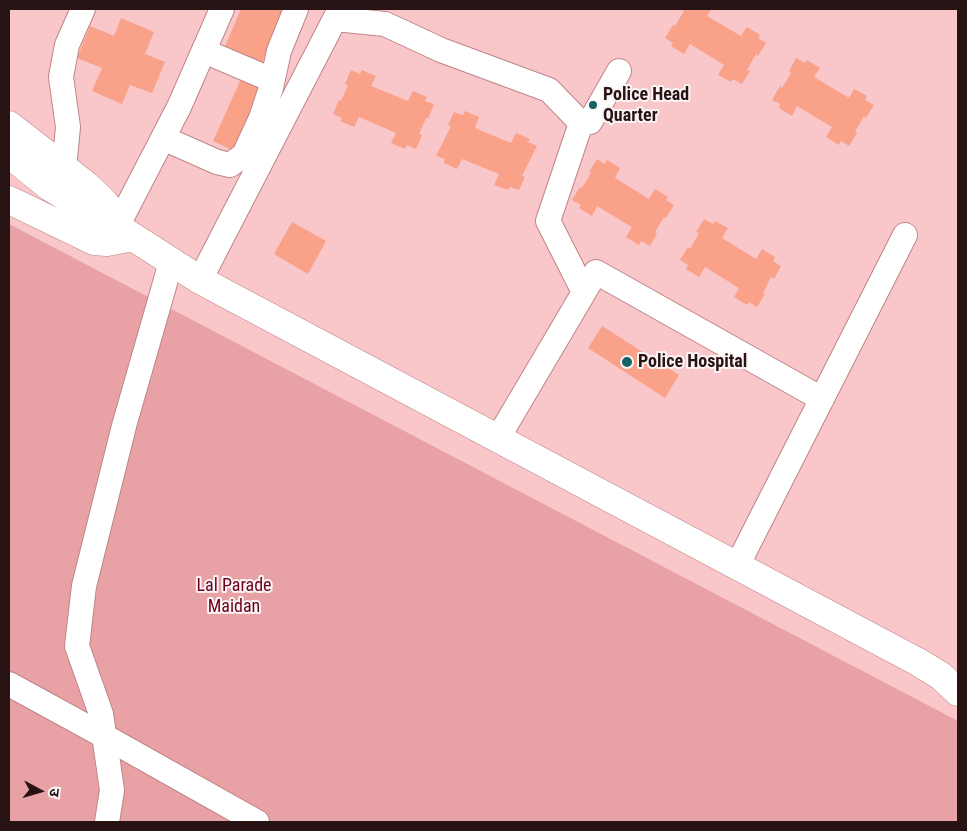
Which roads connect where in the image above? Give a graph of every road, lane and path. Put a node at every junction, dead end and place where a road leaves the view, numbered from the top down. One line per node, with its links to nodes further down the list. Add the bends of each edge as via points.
1 (83, 9): 13 (street, via 67,45 61,77 68,127)
2 (222, 9): 5 (street)
3 (296, 9): 7 (street, via 279,51)
4 (338, 14): 9 (street, via 385,24 441,50 549,90); 19 (street)
5 (204, 51): 7 (street); 11 (street)
6 (619, 70): 9 (street, via 590,122)
7 (272, 80): 11 (street, via 261,118 244,155 230,165)
8 (9, 106): 13 (main road, via 54,144)
9 (581, 123): 20 (street, via 548,221)
10 (9, 125): 14 (main road)
11 (163, 138): 16 (street)
12 (9, 154): 16 (main road, via 50,187)
13 (65, 158): 14 (main road)
14 (93, 191): 16 (main road)
15 (9, 200): 16 (main road, via 94,241 107,242)
16 (126, 229): 18 (main road)
17 (905, 235): 21 (street)
18 (171, 262): 19 (main road); 26 (street, via 124,426 84,586 77,646)
19 (200, 280): 22 (main road)
20 (584, 292): 21 (street, via 596,272); 22 (street)
21 (822, 399): 23 (street)
22 (498, 438): 23 (main road)
23 (737, 566): 24 (main road)
24 (953, 683)
25 (9, 684): 26 (street)
26 (104, 736): 27 (street, via 112,790); 28 (street)
27 (107, 822)
28 (257, 822)

